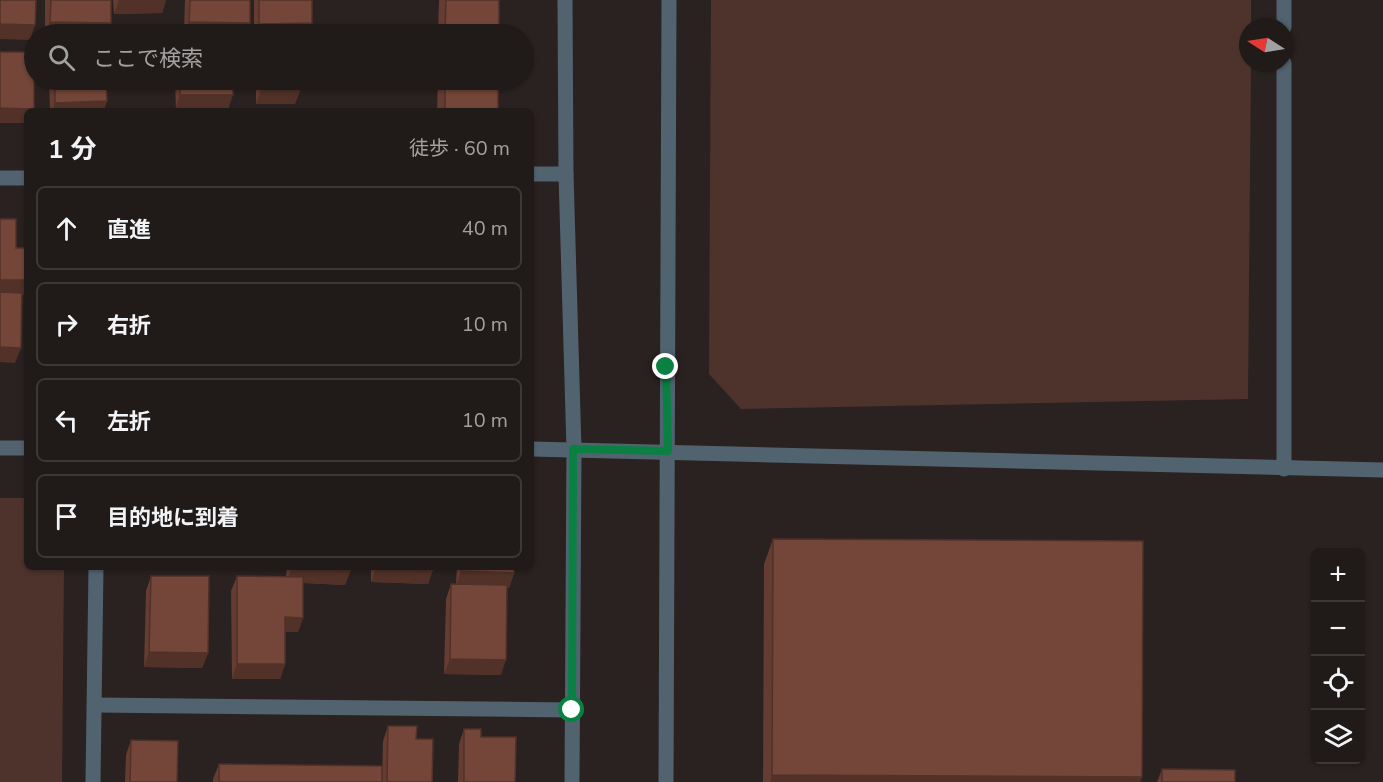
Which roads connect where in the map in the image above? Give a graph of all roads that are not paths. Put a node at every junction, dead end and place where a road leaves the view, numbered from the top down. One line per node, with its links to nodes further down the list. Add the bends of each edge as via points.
1 (565, 0): 7 (street)
2 (669, 0): 14 (street)
3 (1284, 0): 4 (street)
4 (1284, 18)
5 (1284, 72): 15 (street)
6 (534, 174): 7 (street)
7 (566, 174): 13 (street)
8 (0, 178): 9 (street)
9 (24, 178)
10 (0, 448): 11 (street)
11 (24, 448)
12 (534, 449): 13 (street)
13 (573, 449): 14 (street); 19 (street)
14 (668, 451): 15 (street); 22 (street)
15 (1284, 469): 16 (street)
16 (1383, 470)
17 (96, 570): 18 (street)
18 (95, 705): 19 (street); 20 (street)
19 (572, 710): 21 (street)
20 (93, 782)
21 (572, 782)
22 (666, 782)

